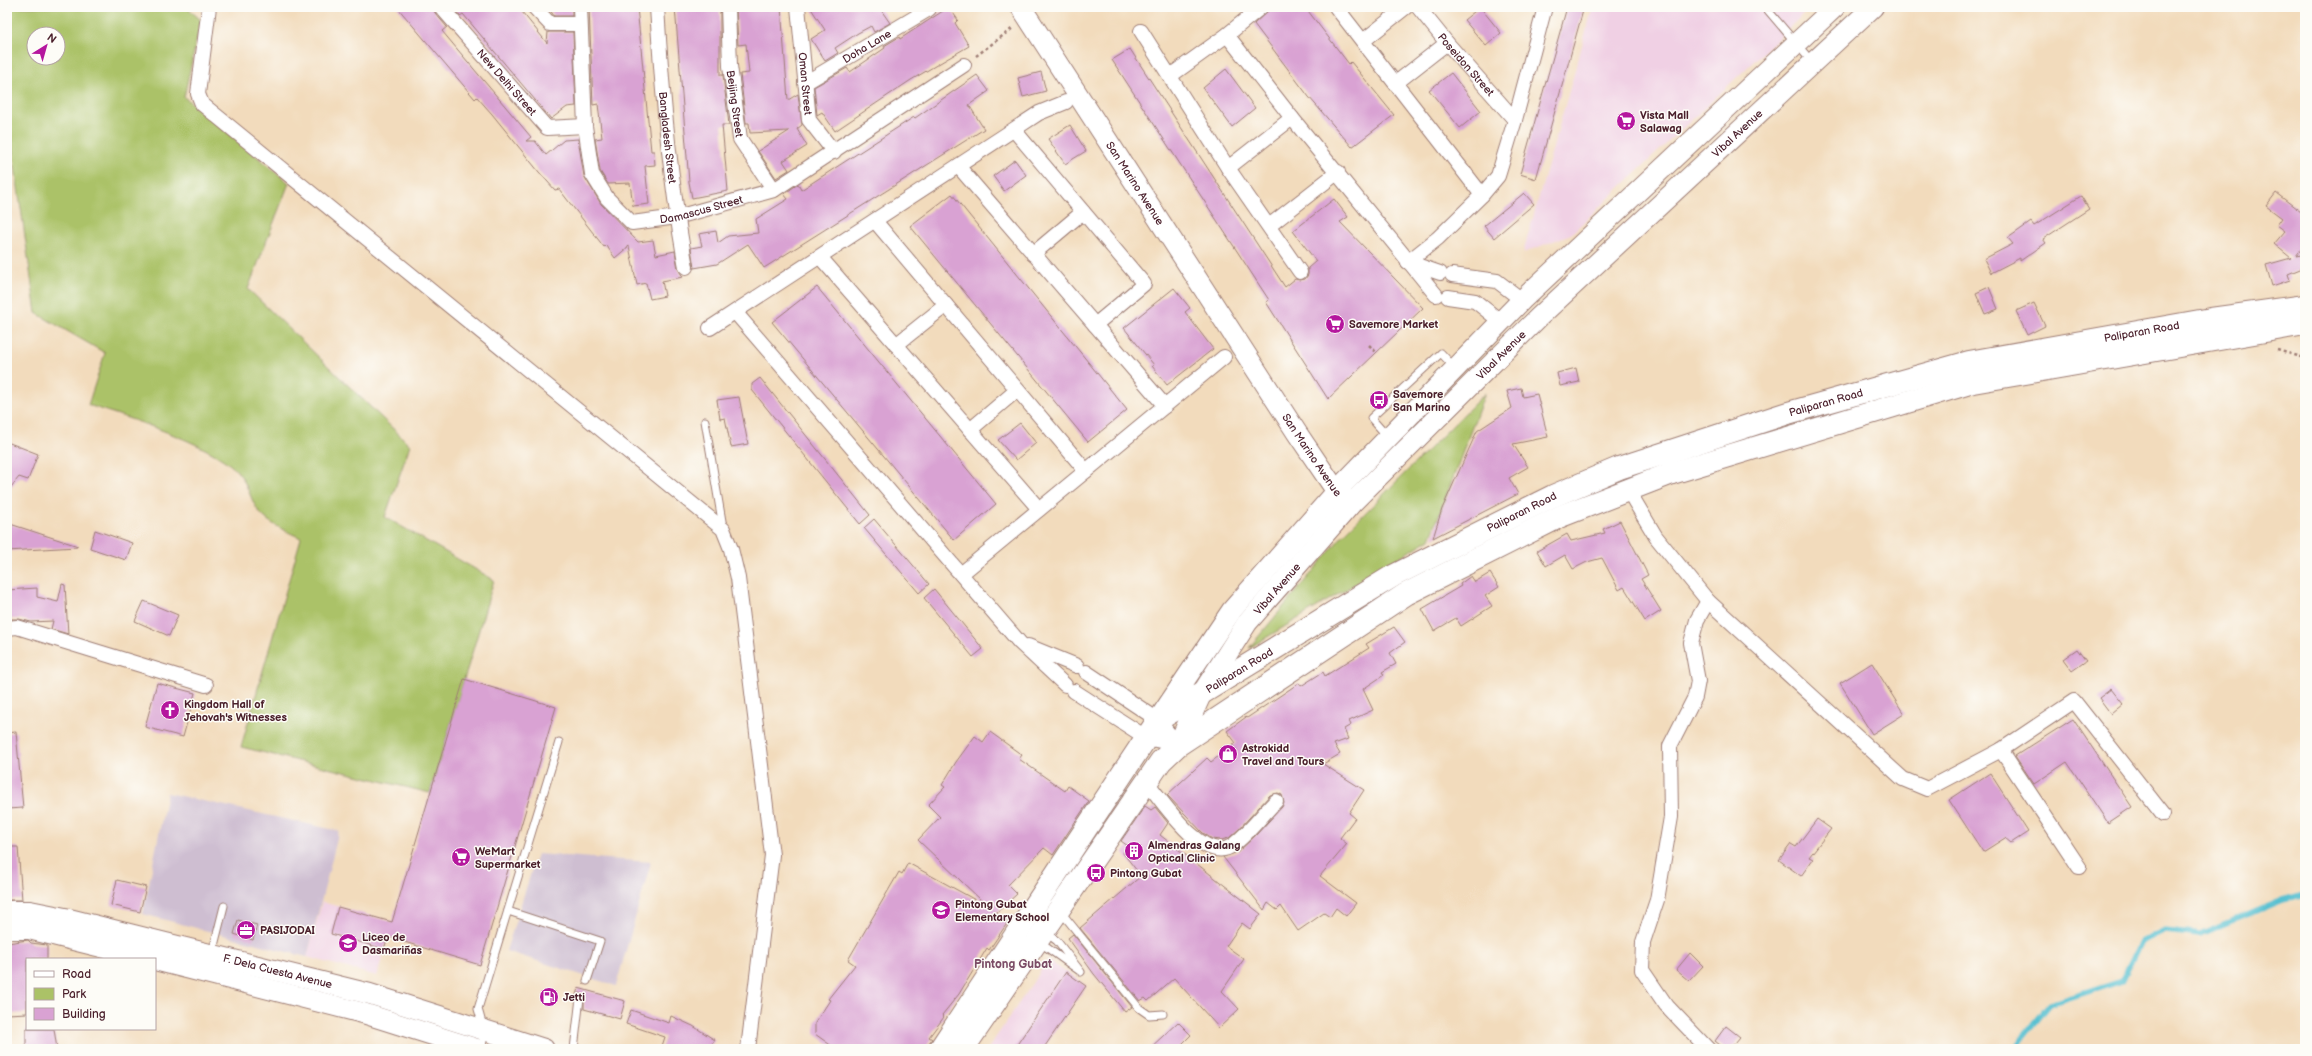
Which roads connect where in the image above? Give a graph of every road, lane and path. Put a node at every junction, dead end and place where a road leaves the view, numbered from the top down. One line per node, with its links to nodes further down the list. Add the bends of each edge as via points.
1 (209, 7): 72 (street, via 198,94 202,104)
2 (441, 7): 32 (street, New Delhi Street, via 547,128)
3 (534, 7): 18 (street, via 550,24)
4 (580, 7): 18 (street, Damascus Street)
5 (657, 7): 41 (street, Bangladesh Street, via 661,87)
6 (728, 7): 38 (street, Beijing Street, via 730,66 740,139)
7 (798, 7): 27 (street, Oman Street)
8 (1261, 7): 20 (street)
9 (1336, 7): 21 (street)
10 (1406, 7): 21 (street)
11 (1418, 7): 22 (street, Poseidon Street)
12 (1545, 7): 31 (street)
13 (1835, 7): 23 (main road, Vibal Avenue)
14 (1873, 7): 24 (main road, Vibal Avenue)
15 (1766, 8): 23 (lane)
16 (929, 9): 27 (street, Doha Lane)
17 (1028, 10): 25 (path); 70 (main road, San Marino Avenue)
18 (580, 24): 32 (street, Damascus Street)
19 (1142, 31): 26 (street)
20 (1228, 35): 26 (street); 30 (street)
21 (1363, 41): 28 (street)
22 (1447, 43): 28 (street); 31 (street, Poseidon Street)
23 (1796, 43): 24 (lane); 49 (main road, Vibal Avenue)
24 (1812, 62): 59 (main road, Vibal Avenue)
25 (964, 65): 34 (street, Damascus Street)
26 (1170, 76): 36 (street)
27 (805, 83): 34 (street, Oman Street, via 809,120)
28 (1396, 83): 39 (street)
29 (1066, 102): 33 (street, via 1039,113)
30 (1292, 118): 36 (street); 37 (street)
31 (1515, 120): 39 (street, via 1498,176)
32 (585, 126): 41 (street, Damascus Street, via 592,174 612,203 632,223)
33 (1014, 130): 35 (street); 40 (street)
34 (834, 152): 38 (street, Damascus Street)
35 (958, 166): 42 (street); 44 (street)
36 (1228, 168): 43 (street)
37 (1338, 172): 43 (street); 46 (street)
38 (774, 190): 41 (street, Damascus Street)
39 (1482, 195): 46 (street, via 1438,238)
40 (1083, 212): 44 (street); 54 (street, via 1144,284)
41 (677, 217): 47 (street, Bangladesh Street)
42 (874, 221): 45 (street); 50 (street)
43 (1269, 226): 48 (street)
44 (1033, 254): 54 (street)
45 (820, 257): 52 (street); 57 (street)
46 (1408, 262): 49 (street, via 1446,274 1497,281); 55 (street, via 1442,296 1475,301)
47 (686, 267)
48 (1300, 272)
49 (1522, 300): 55 (main road, Vibal Avenue)
50 (946, 305): 57 (street); 63 (street)
51 (2305, 306): 78 (main road, Paliparan Road, via 2211,319 1969,362 1788,413 1619,468 1553,496 1393,576)
52 (735, 312): 56 (street); 73 (street)
53 (2305, 324): 69 (main road, Paliparan Road, via 1973,382 1672,473)
54 (1095, 325): 64 (street)
55 (1495, 327): 59 (main road); 62 (main road, Vibal Avenue)
56 (710, 328)
57 (896, 345): 66 (street)
58 (1369, 345): 60 (path)
59 (1506, 350): 70 (main road, Vibal Avenue)
60 (1376, 352)
61 (1224, 357): 64 (street)
62 (1455, 368): 67 (main road, Vibal Avenue); 67 (lane, via 1441,353 1371,418)
63 (1017, 390): 66 (street); 68 (street)
64 (1165, 406): 68 (street)
65 (705, 422): 72 (lane)
66 (970, 430): 71 (street)
67 (1389, 437): 70 (main road, Vibal Avenue)
68 (1086, 471): 71 (street)
69 (1628, 490): 74 (street, via 1656,536); 81 (main road, Paliparan Road, via 1561,516 1406,594)
70 (1345, 492): 78 (main road, Vibal Avenue, via 1247,623); 79 (main road, Vibal Avenue, via 1232,610)
71 (1039, 509): 73 (street)
72 (723, 529): 103 (street, via 738,578 772,855)
73 (961, 574): 76 (street)
74 (1708, 601): 82 (street, via 1903,779 1927,789); 106 (street, via 1697,620 1691,644 1698,681 1695,697 1670,746 1671,817 1657,900 1643,942 1642,970 1666,1005)
75 (7, 628): 77 (street, via 17,627)
76 (1020, 643): 79 (street, via 1070,688); 79 (street, via 1082,669)
77 (206, 685)
78 (1201, 696): 79 (main road, Paliparan Road); 81 (main road, Vibal Avenue)
79 (1152, 729): 81 (street); 81 (street); 104 (main road, Paliparan Road)
80 (559, 742): 90 (lane)
81 (1178, 745): 83 (main road, Paliparan Road)
82 (2001, 750): 85 (street, via 2074,702); 86 (street)
83 (1146, 781): 84 (street, via 1182,826 1199,841 1220,849 1232,846); 88 (main road, Paliparan Road)
84 (1276, 801)
85 (2163, 814)
86 (2079, 867)
87 (224, 906): 95 (lane)
88 (1059, 909): 92 (main road, Paliparan Road); 98 (lane, via 1139,1008 1149,1015)
89 (7, 911): 95 (main road, F. Dela Cuesta Avenue, via 30,911 58,917)
90 (508, 911): 96 (lane, via 600,941); 99 (lane, via 478,1009)
91 (7, 929): 93 (main road, via 30,929)
92 (1040, 936): 92 (lane, via 1081,972 1057,941); 105 (main road, Paliparan Road)
93 (146, 958)
94 (156, 960): 95 (main road, F. Dela Cuesta Avenue)
95 (209, 964): 99 (main road, F. Dela Cuesta Avenue, via 370,994); 100 (main road, F. Dela Cuesta Avenue)
96 (587, 981)
97 (580, 998): 102 (lane)
98 (1163, 1014)
99 (483, 1039): 101 (main road, F. Dela Cuesta Avenue)
100 (477, 1049)
101 (544, 1049)
102 (574, 1049)
103 (748, 1049)
104 (940, 1049)
105 (963, 1049)
106 (1708, 1049)

